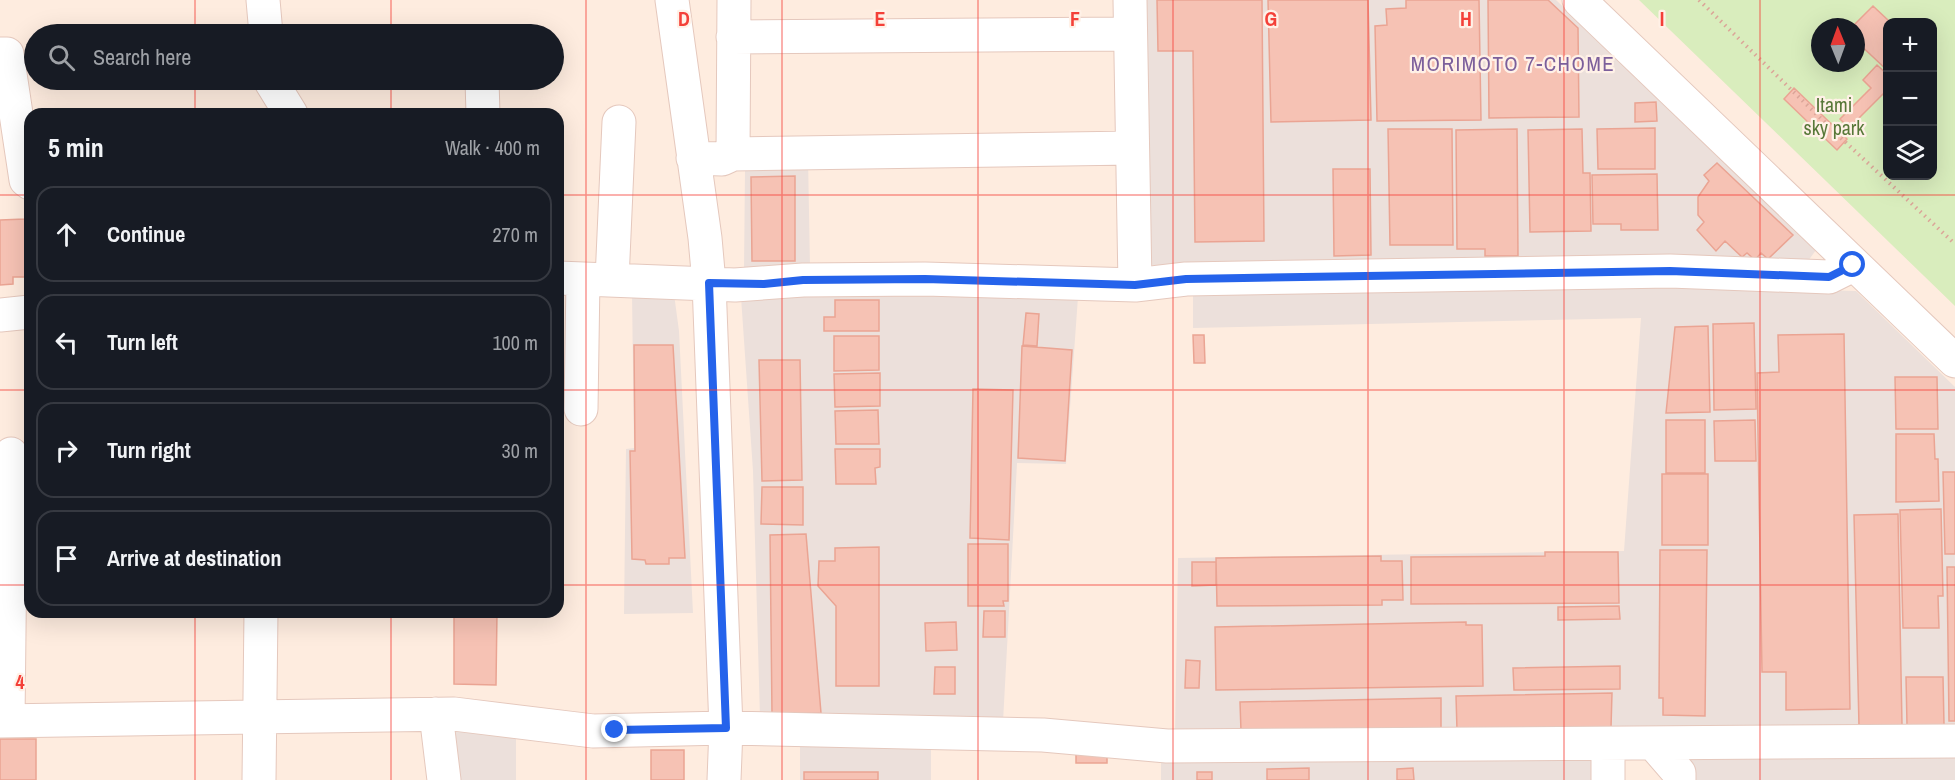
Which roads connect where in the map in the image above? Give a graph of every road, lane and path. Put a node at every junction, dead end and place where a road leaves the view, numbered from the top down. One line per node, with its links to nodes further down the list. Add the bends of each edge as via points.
1 (263, 0): 7 (street)
2 (672, 0): 18 (street)
3 (734, 0): 9 (street)
4 (1130, 0): 8 (street)
5 (1579, 0): 21 (street)
6 (1699, 0): 20 (path)
7 (265, 24)
8 (1130, 34): 9 (street); 16 (street)
9 (733, 37): 17 (street)
10 (0, 54): 19 (street, via 7,54)
11 (276, 90): 13 (street)
12 (482, 90): 14 (street)
13 (287, 108)
14 (483, 108)
15 (619, 122): 22 (street)
16 (1132, 148): 17 (street); 24 (street)
17 (733, 154): 18 (street, via 722,159)
18 (693, 158): 23 (street)
19 (24, 167)
20 (1955, 244)
21 (1853, 265): 24 (street, via 1829,277 1670,271 1186,279); 27 (street)
22 (584, 279): 23 (street); 28 (street)
23 (709, 283): 24 (street, via 925,279); 34 (street)
24 (1135, 285)
25 (24, 313): 26 (street)
26 (0, 315)
27 (1955, 361)
28 (581, 409)
29 (11, 454): 33 (street)
30 (261, 618): 32 (street)
31 (436, 714): 32 (street); 34 (street, via 593,731); 38 (street)
32 (260, 718): 33 (street); 37 (street)
33 (4, 721)
34 (726, 728): 36 (street, via 1043,735 1167,746); 39 (street)
35 (1955, 741): 36 (street)
36 (1653, 743): 40 (street, via 1678,773)
37 (260, 780)
38 (444, 780)
39 (724, 780)
40 (1679, 780)

